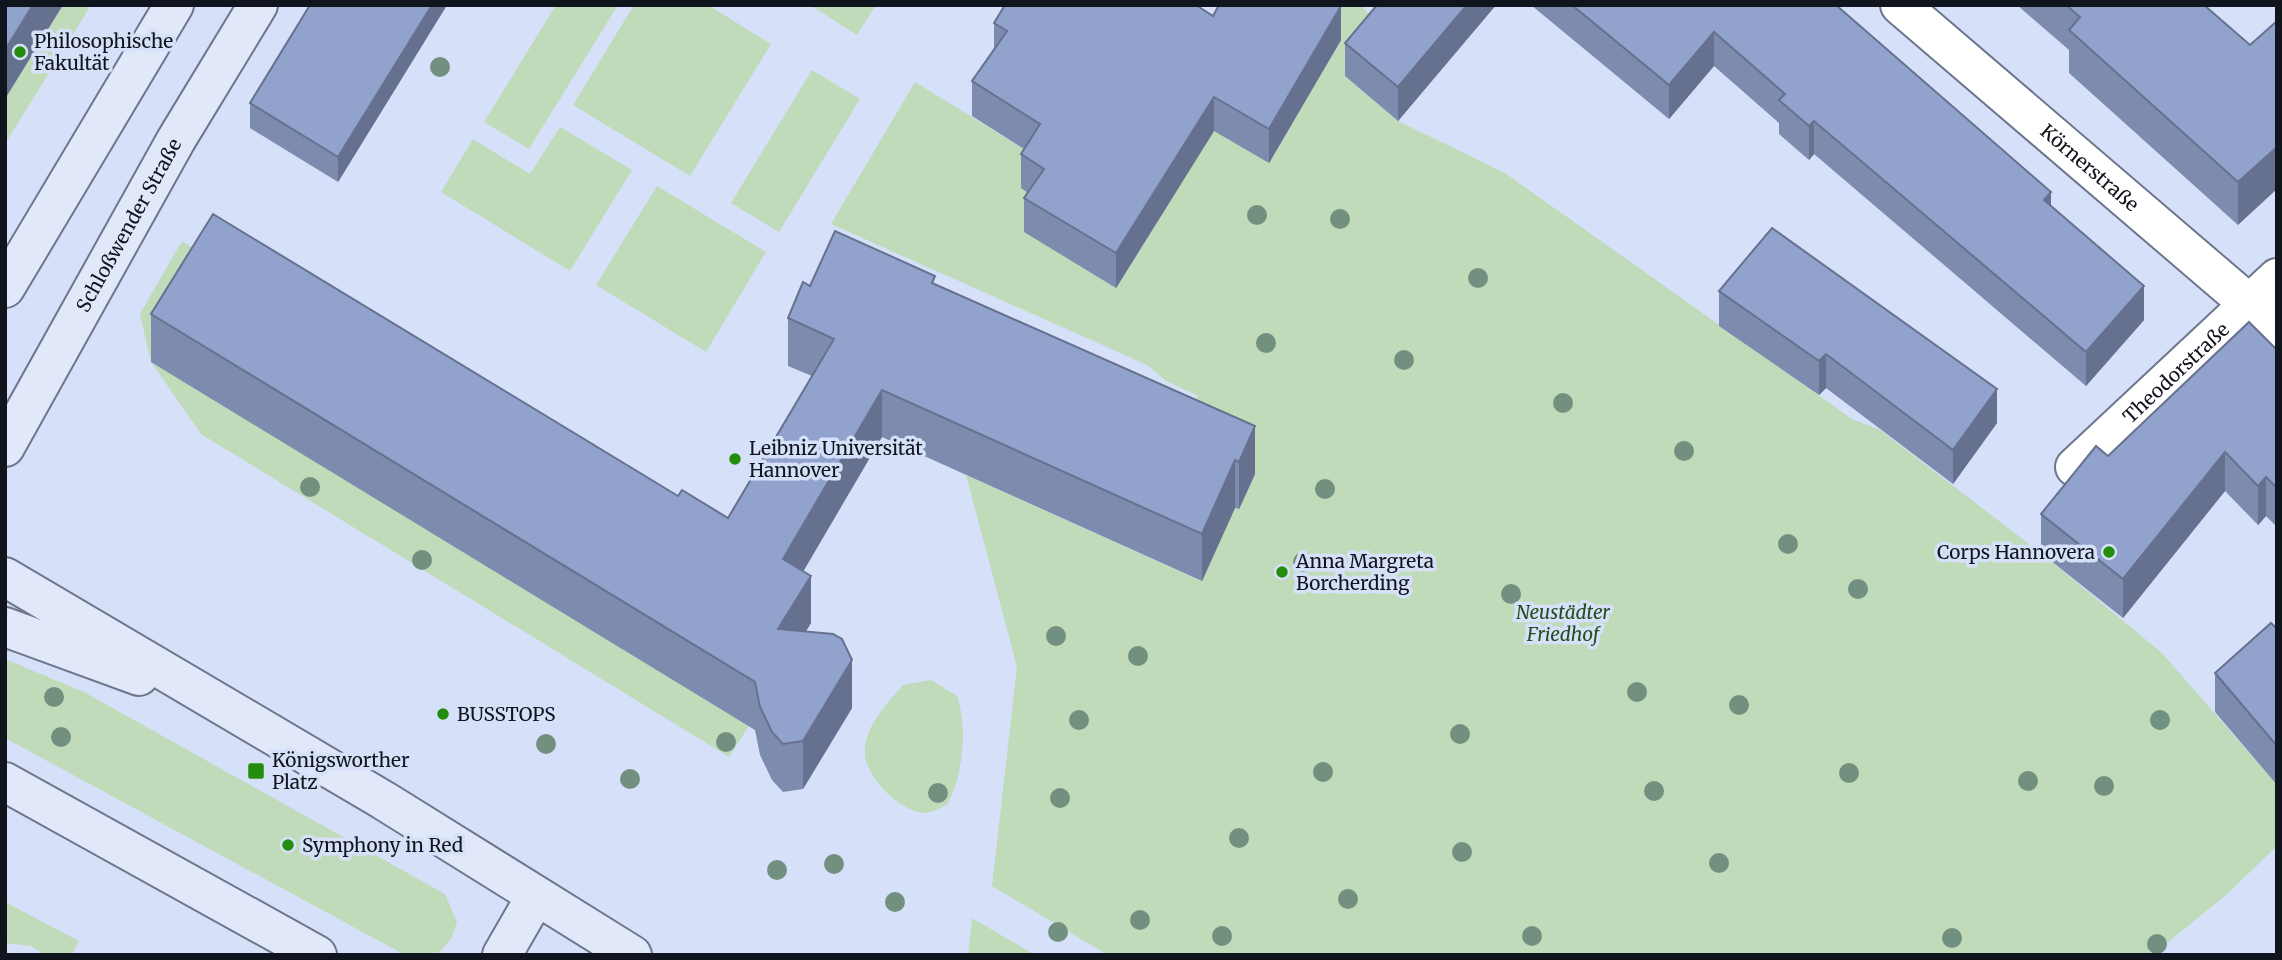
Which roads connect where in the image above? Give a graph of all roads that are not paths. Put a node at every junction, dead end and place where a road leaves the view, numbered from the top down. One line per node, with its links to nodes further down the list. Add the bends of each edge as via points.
1 (174, 5): 5 (main road)
2 (258, 5): 8 (main road, Schloßwender Straße, via 176,140)
3 (1900, 5): 6 (street, Körnerstraße)
4 (2277, 278): 6 (street, Theodorstraße)
5 (5, 288)
6 (2248, 303): 7 (street, Körnerstraße); 9 (street, Theodorstraße)
7 (2277, 334)
8 (5, 447)
9 (2075, 467)
10 (5, 577): 12 (main road)
11 (5, 627): 12 (main road)
12 (233, 710): 14 (main road)
13 (5, 782): 15 (main road)
14 (536, 896): 18 (main road); 19 (main road)
15 (235, 912): 16 (main road); 17 (main road)
16 (265, 955)
17 (317, 955)
18 (502, 955)
19 (632, 955)

